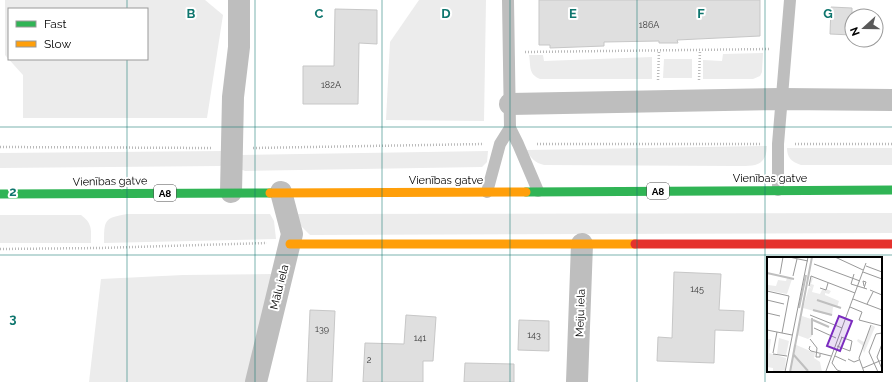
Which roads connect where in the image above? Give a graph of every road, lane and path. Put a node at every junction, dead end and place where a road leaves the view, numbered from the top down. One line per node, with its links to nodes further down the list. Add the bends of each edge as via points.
1 (239, 0): 19 (street, via 239,47 233,97)
2 (508, 0): 12 (lane)
3 (790, 0): 10 (lane)
4 (524, 45): 7 (path, via 524,52)
5 (773, 49): 6 (path)
6 (700, 50): 7 (path); 9 (path)
7 (659, 51): 8 (path)
8 (658, 82)
9 (699, 82)
10 (782, 99): 11 (street); 12 (street); 16 (lane)
11 (892, 100)
12 (510, 104): 13 (lane)
13 (510, 128): 14 (lane); 15 (lane)
14 (500, 144): 19 (path); 25 (lane)
15 (518, 144): 16 (path); 22 (lane)
16 (778, 144): 17 (path); 20 (lane)
17 (892, 144)
18 (0, 147): 19 (path)
19 (232, 148): 23 (street)
20 (778, 190): 21 (main road, Vienības gatve / A8); 22 (main road, Vienības gatve / A8)
21 (892, 190)
22 (538, 191): 25 (main road, Vienības gatve / A8)
23 (231, 192): 24 (main road, Vienības gatve / A8); 26 (main road, Vienības gatve / A8)
24 (281, 192): 25 (main road, Vienības gatve / A8); 27 (street, Mālu iela)
25 (487, 192)
26 (0, 194)
27 (291, 239): 28 (main road); 30 (path, via 273,243); 31 (street, Mālu iela)
28 (582, 244): 29 (main road); 32 (street, Meiju iela)
29 (892, 244)
30 (0, 248)
31 (256, 382)
32 (577, 382)

